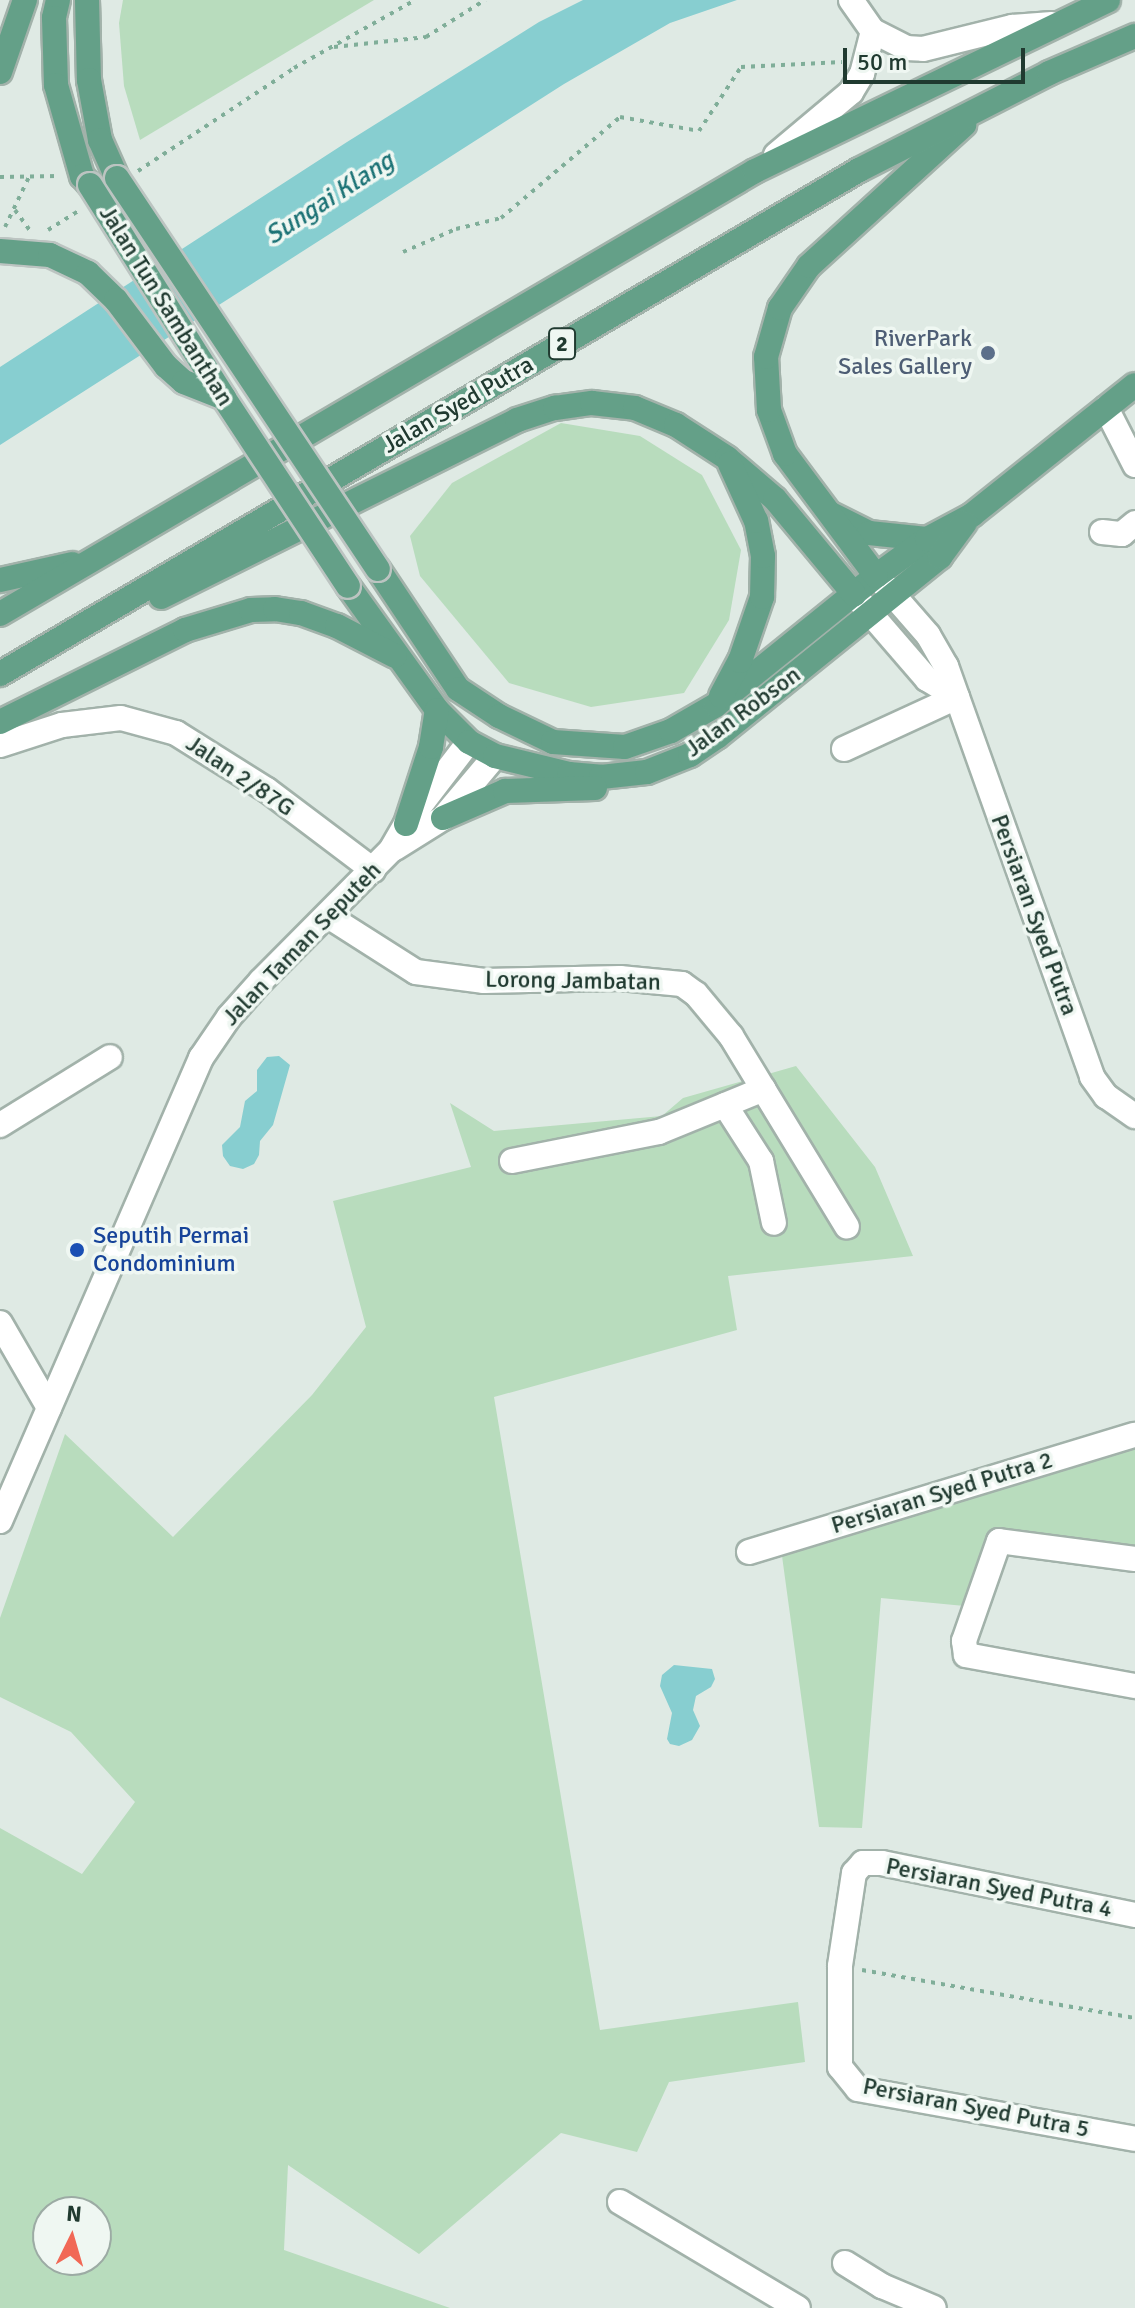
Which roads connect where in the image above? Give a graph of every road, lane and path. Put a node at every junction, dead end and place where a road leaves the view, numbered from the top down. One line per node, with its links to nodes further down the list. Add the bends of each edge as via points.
1 (25, 0): 13 (main road)
2 (58, 0): 19 (main road, Jalan Tun Sambanthan, via 56,85)
3 (87, 0): 16 (main road, Jalan Tun Sambanthan, via 89,80 100,140)
4 (415, 0): 11 (path)
5 (485, 0): 11 (path, via 426,37)
6 (1108, 0): 8 (main road, Jalan Syed Putra / 2)
7 (854, 5): 9 (street)
8 (1052, 24): 9 (street, via 1012,27 923,49 906,48); 15 (main road, Jalan Syed Putra / 2)
9 (873, 31): 15 (street, via 862,74 851,92)
10 (1135, 36): 14 (main road, Jalan Syed Putra / 2)
11 (331, 47): 16 (path)
12 (849, 62): 25 (path, via 741,67 699,131 620,117 501,218 456,229)
13 (0, 72)
14 (986, 105): 31 (main road, via 809,266 780,308 766,357 769,410 785,454); 45 (main road, Jalan Syed Putra / 2, via 859,170)
15 (755, 171): 36 (main road, Jalan Syed Putra / 2)
16 (127, 175): 37 (main road, Jalan Tun Sambanthan, bridge)
17 (30, 176): 18 (path); 19 (path); 20 (path)
18 (0, 177)
19 (86, 189): 23 (path); 27 (main road, Jalan Tun Sambanthan, bridge)
20 (15, 210): 21 (path); 22 (path)
21 (22, 220)
22 (0, 230)
23 (47, 231)
24 (0, 251): 27 (main road, bridge, via 50,255 88,273 116,300 166,366 184,382)
25 (403, 252)
26 (1135, 385): 28 (main road, Jalan Robson)
27 (224, 398): 44 (main road, Jalan Tun Sambanthan, bridge)
28 (1106, 408): 30 (street); 32 (main road, Jalan Robson)
29 (727, 458): 40 (main road, via 775,499); 45 (main road, via 676,425 635,408 592,403 555,408 517,420); 48 (main road, via 756,521 763,556 762,597 740,661)
30 (1135, 465)
31 (825, 511): 35 (main road, via 869,533); 38 (main road)
32 (972, 515): 35 (main road, Jalan Robson); 41 (main road, Jalan Robson, via 940,557)
33 (1135, 523): 34 (street, via 1122,534)
34 (1102, 532)
35 (927, 539): 38 (main road, Jalan Robson)
36 (93, 560): 39 (main road); 42 (main road, Jalan Syed Putra / 2)
37 (378, 569): 46 (main road, Jalan Robson)
38 (876, 576): 40 (main road, Jalan Robson); 41 (street, Persiaran Syed Putra)
39 (0, 580)
40 (854, 594): 43 (street); 48 (main road, Jalan Robson)
41 (893, 596): 43 (main road, Jalan Robson); 47 (street, Persiaran Syed Putra, via 928,635)
42 (0, 614)
43 (871, 614): 47 (street, via 927,679); 56 (main road, Jalan Robson, via 717,737 690,755)
44 (399, 658): 49 (main road); 50 (main road, via 301,613 251,610 185,630)
45 (0, 676)
46 (458, 689): 52 (main road, Jalan Robson); 53 (main road)
47 (957, 697): 55 (street); 65 (street, Persiaran Syed Putra, via 1092,1077 1106,1096)
48 (716, 705): 52 (main road, Jalan Robson, via 671,731 625,747)
49 (437, 710): 51 (main road); 58 (main road)
50 (0, 722)
51 (469, 742): 53 (main road); 58 (street, Jalan Taman Seputeh)
52 (553, 742): 53 (main road)
53 (493, 744): 56 (main road, Jalan Robson, via 569,774); 57 (street, Jalan Taman Seputeh)
54 (0, 745): 60 (street, Jalan 2/87G, via 62,725 121,718 176,733 267,790)
55 (844, 749)
56 (647, 772): 57 (main road, via 614,785 505,791)
57 (443, 818): 59 (street, Jalan Taman Seputeh)
58 (406, 824): 59 (street, Jalan Taman Seputeh)
59 (391, 850): 60 (street, Jalan Taman Seputeh)
60 (373, 870): 61 (street, Jalan Taman Seputeh)
61 (328, 916): 63 (street, Lorong Jambatan, via 416,972 484,981 620,978 682,984 731,1036); 71 (street, Jalan Taman Seputeh, via 261,981 201,1058)
62 (110, 1057): 66 (street)
63 (764, 1089): 64 (street); 69 (street, Lorong Jambatan)
64 (725, 1105): 67 (street, via 659,1132); 68 (street, via 761,1161)
65 (1135, 1116)
66 (0, 1125)
67 (512, 1161)
68 (774, 1223)
69 (847, 1227)
70 (0, 1323): 71 (street)
71 (49, 1408): 73 (street, Jalan Taman Seputeh)
72 (1135, 1435): 74 (street, Persiaran Syed Putra 2)
73 (0, 1521)
74 (749, 1552)
75 (1135, 1559): 76 (street, via 999,1541 964,1641 966,1655)
76 (1135, 1686)
77 (863, 1863): 78 (street, Persiaran Syed Putra 4); 79 (street, Persiaran Syed Putra 5, via 854,1873)
78 (1135, 1915)
79 (840, 1966): 80 (path); 81 (street, Persiaran Syed Putra 5, via 840,2067 858,2089)
80 (1135, 2018)
81 (1135, 2139)
82 (620, 2202): 84 (street)
83 (845, 2263): 85 (street)
84 (798, 2308)
85 (934, 2308)

